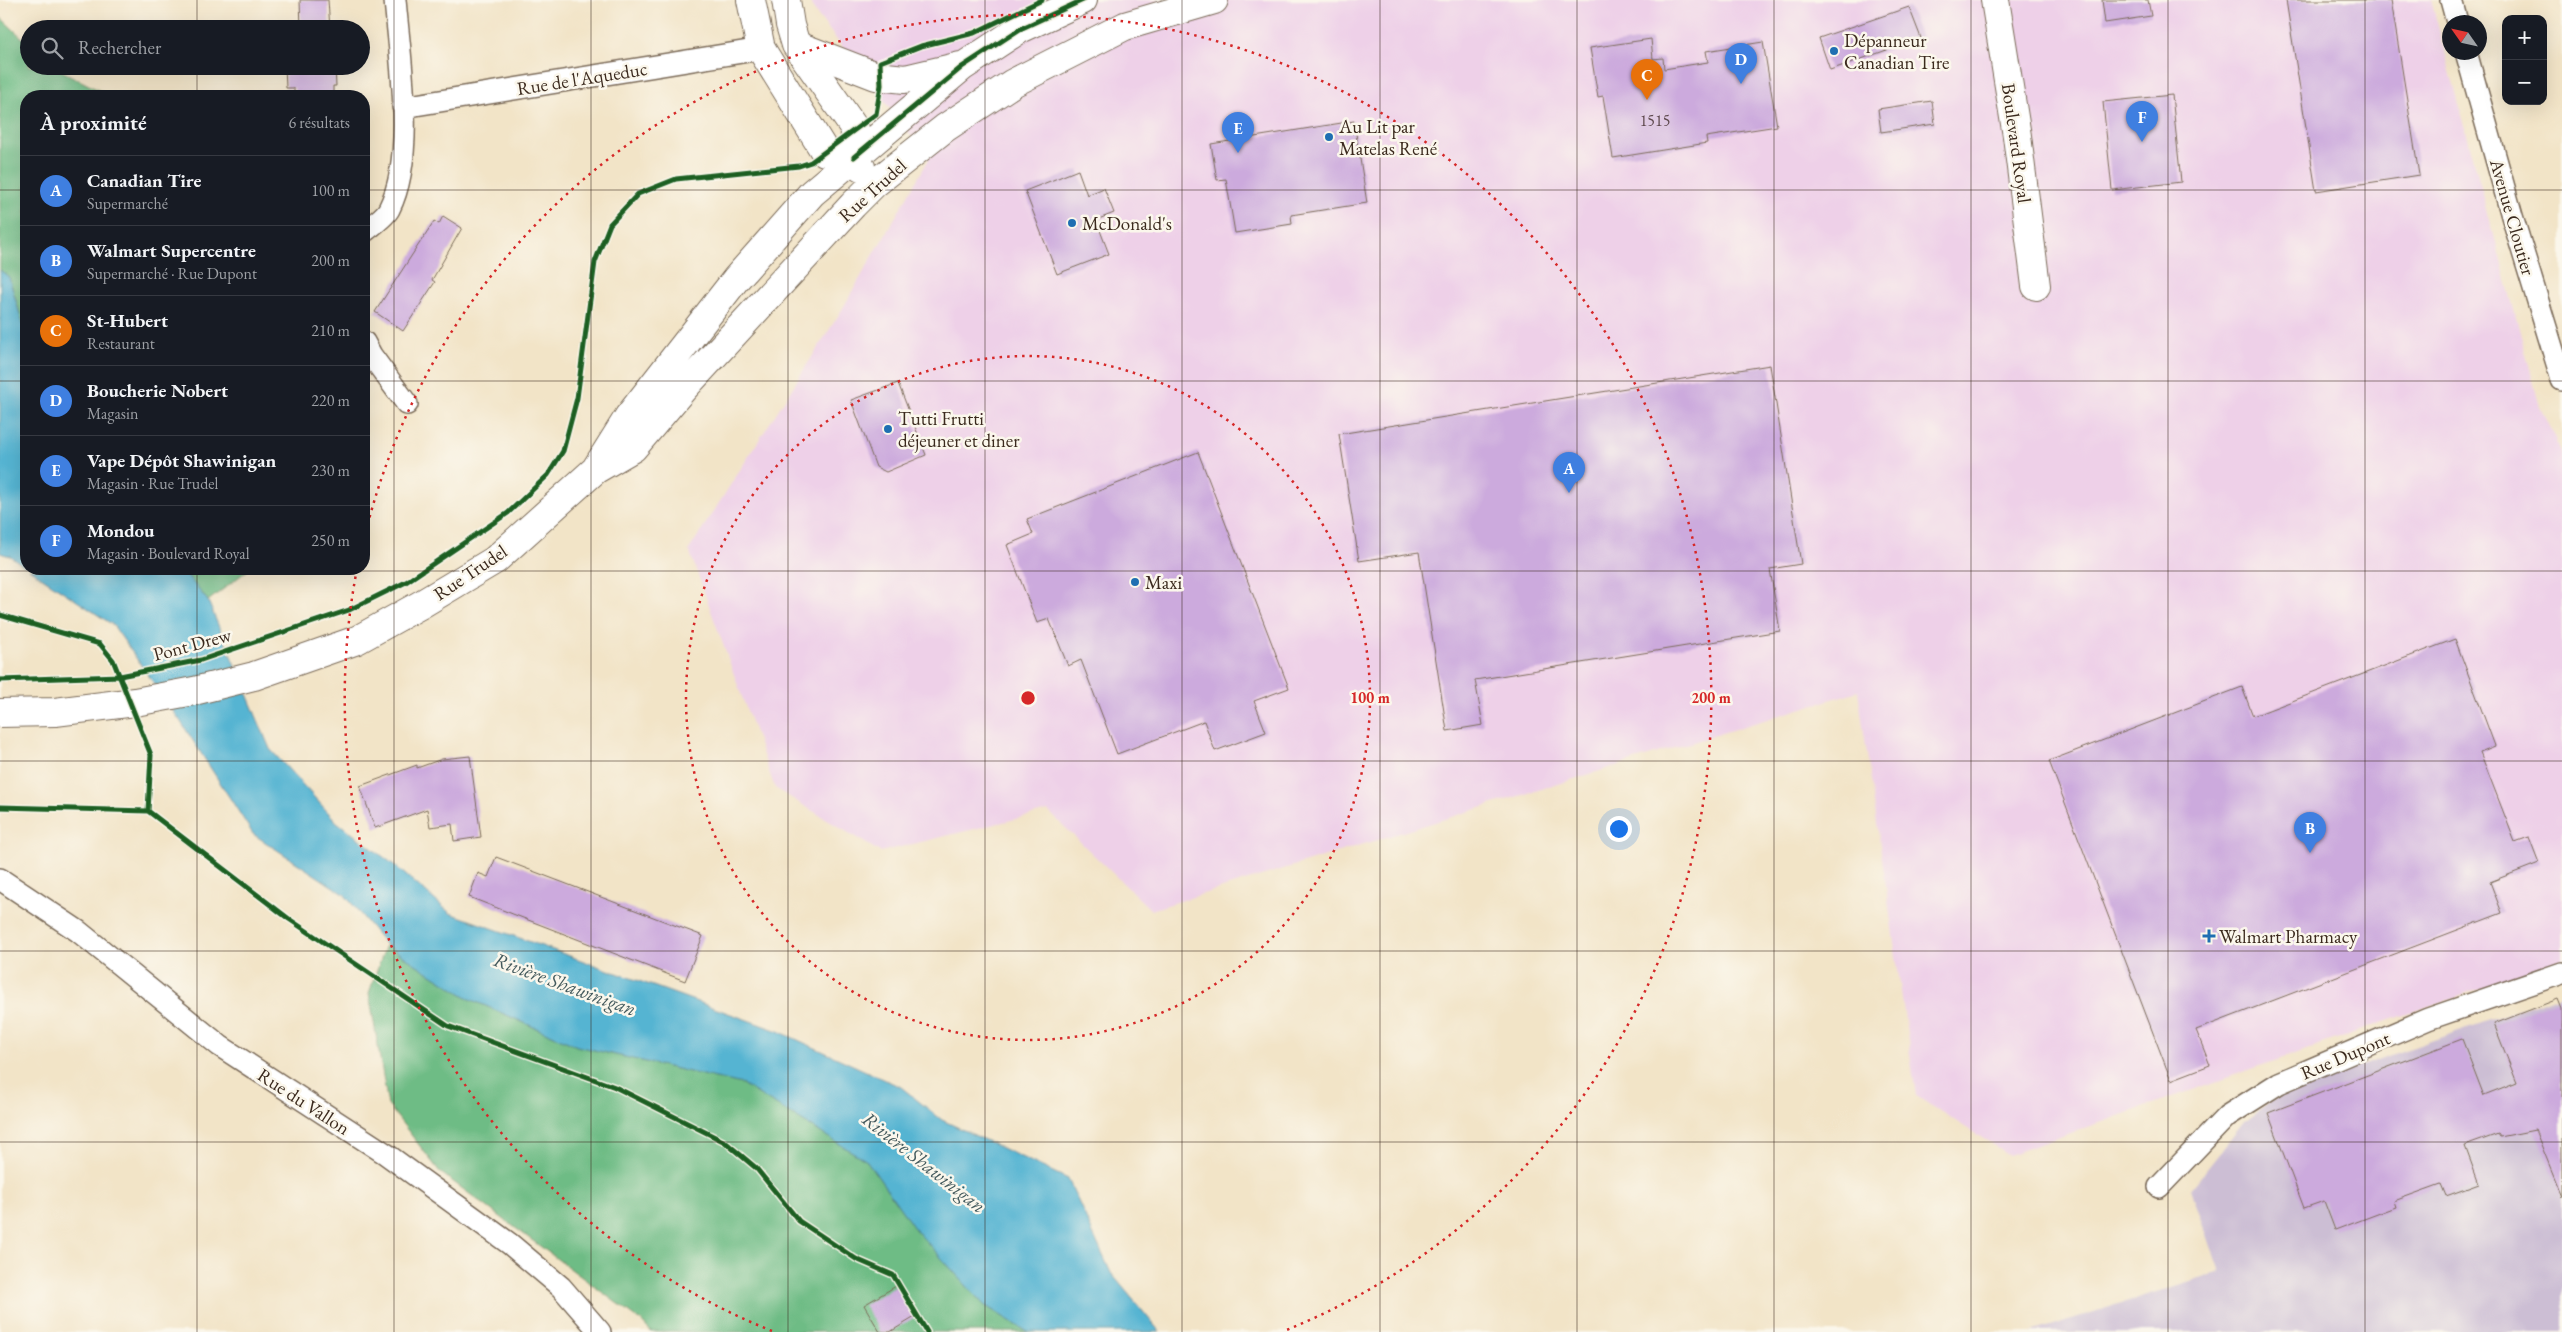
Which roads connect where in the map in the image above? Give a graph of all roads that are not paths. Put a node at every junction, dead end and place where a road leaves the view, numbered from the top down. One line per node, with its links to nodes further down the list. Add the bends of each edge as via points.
1 (395, 0): 13 (street)
2 (752, 0): 10 (main road)
3 (786, 0): 9 (main road)
4 (1083, 0): 12 (main road, Rue Trudel, via 1020,30)
5 (1214, 0): 15 (main road, Rue Trudel, via 1125,26 1013,83 945,128)
6 (1995, 0): 17 (main road, Boulevard Royal)
7 (2451, 0): 8 (street)
8 (2455, 15)
9 (796, 45): 12 (main road, via 881,77 905,79); 14 (main road, via 854,129)
10 (761, 49): 13 (street, Rue de l'Aqueduc); 14 (main road, via 825,152)
11 (2468, 60): 19 (street, Avenue Cloutier)
12 (967, 64): 14 (main road, Rue Trudel)
13 (403, 107): 16 (street, via 403,171 389,210)
14 (854, 157): 15 (main road); 21 (main road, Rue Trudel, via 812,193 736,279 629,416)
15 (874, 184): 21 (main road, Rue Trudel, via 798,261 633,448)
16 (370, 227)
17 (2036, 286)
18 (370, 355): 20 (street)
19 (2562, 380)
20 (407, 404)
21 (595, 470): 22 (main road, Rue Trudel, via 495,560 357,640 254,676 194,691 55,712)
22 (0, 713)
23 (0, 879): 26 (street, Rue du Vallon, via 78,931 220,1046 386,1154 510,1244 561,1287)
24 (2562, 973): 25 (street, Rue Dupont, via 2428,1019 2279,1083 2227,1116)
25 (2159, 1187)
26 (600, 1332)

